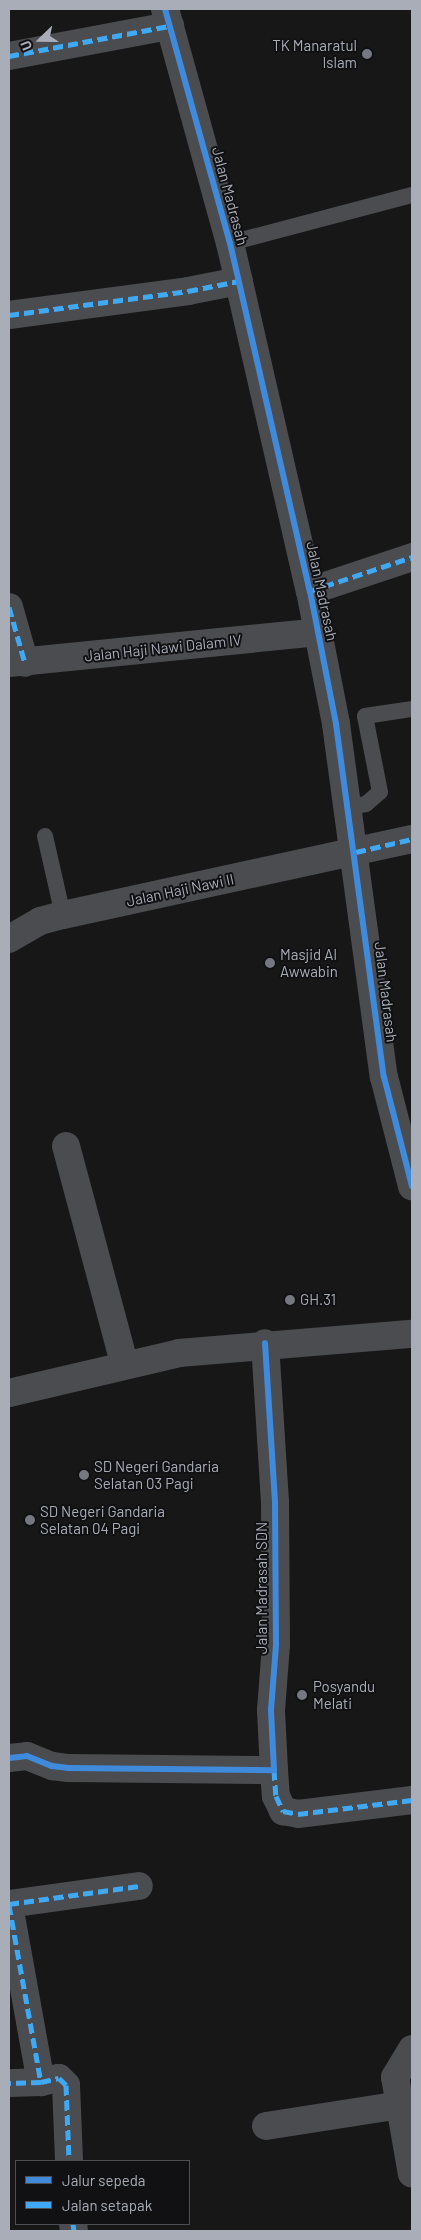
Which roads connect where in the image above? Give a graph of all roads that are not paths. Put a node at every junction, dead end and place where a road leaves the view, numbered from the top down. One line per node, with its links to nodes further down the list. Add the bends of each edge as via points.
1 (167, 17): 2 (street); 4 (street, Jalan Madrasah)
2 (9, 56)
3 (412, 196): 4 (lane)
4 (230, 243): 5 (street, Jalan Madrasah)
5 (240, 281): 6 (street); 8 (street, Jalan Madrasah)
6 (9, 315)
7 (412, 558): 8 (street)
8 (310, 591): 10 (street, Jalan Madrasah)
9 (9, 607): 11 (street)
10 (318, 632): 11 (street, Jalan Haji Nawi Dalam IV); 13 (street, Jalan Madrasah)
11 (17, 663)
12 (412, 709): 13 (lane, via 365,716 380,792 366,804)
13 (349, 806): 16 (street, Jalan Madrasah)
14 (45, 836): 17 (lane)
15 (412, 839): 16 (street, Jalan Haji Nawi II)
16 (356, 852): 17 (street, Jalan Haji Nawi II); 20 (street, Jalan Madrasah, via 384,1076)
17 (63, 915): 18 (street, Jalan Haji Nawi II, via 40,921)
18 (9, 939)
19 (66, 1146): 23 (street)
20 (412, 1183)
21 (412, 1334): 22 (street)
22 (265, 1343): 23 (street); 26 (street, Jalan Madrasah SDN, via 275,1502 276,1645 271,1710)
23 (124, 1363): 24 (street)
24 (9, 1393)
25 (9, 1758): 26 (street, via 27,1756 52,1766 69,1768)
26 (274, 1770): 27 (street, Jalan Madrasah SDN, via 276,1796 283,1812 298,1814)
27 (412, 1800)
28 (139, 1886): 29 (street)
29 (9, 1905): 31 (street)
30 (412, 2049): 33 (street, via 395,2077)
31 (42, 2082): 32 (street); 35 (street, via 59,2078 66,2085)
32 (9, 2083)
33 (400, 2105): 34 (street); 36 (street)
34 (266, 2126)
35 (69, 2160)
36 (412, 2174)

